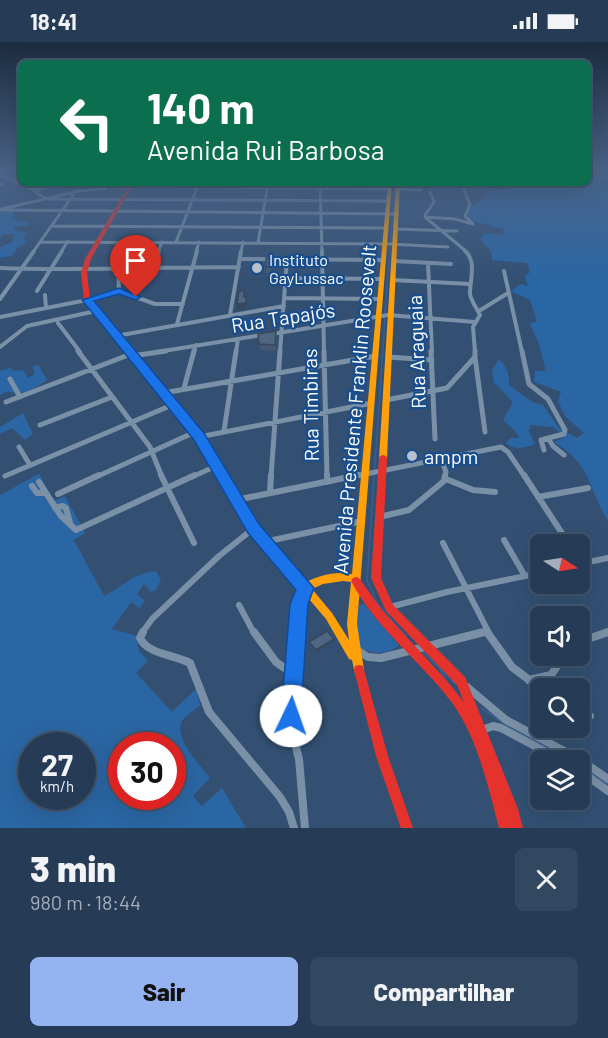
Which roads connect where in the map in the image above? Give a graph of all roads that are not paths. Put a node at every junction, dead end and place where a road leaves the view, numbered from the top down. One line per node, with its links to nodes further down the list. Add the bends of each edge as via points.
1 (0, 209): 11 (street)
2 (64, 209): 11 (street)
3 (116, 209): 12 (main road)
4 (190, 209): 13 (street)
5 (264, 209): 14 (street)
6 (321, 209): 15 (street, Rua Timbiras)
7 (391, 209): 16 (main road, Avenida Presidente Franklin Roosevelt)
8 (392, 209): 16 (main road, Avenida Presidente Franklin Roosevelt)
9 (430, 209): 17 (street)
10 (468, 209): 17 (street, via 465,216 473,224)
11 (61, 212): 12 (street); 18 (street)
12 (114, 212): 13 (street); 19 (main road)
13 (188, 213): 14 (street); 20 (street)
14 (263, 213): 15 (street); 21 (street)
15 (321, 213): 16 (street); 22 (street, Rua Timbiras)
16 (392, 214): 23 (main road, Avenida Presidente Franklin Roosevelt); 24 (main road, Avenida Presidente Franklin Roosevelt)
17 (425, 217): 25 (street)
18 (51, 226): 19 (street); 28 (street)
19 (106, 226): 20 (street); 27 (main road)
20 (182, 227): 21 (street); 32 (street)
21 (261, 227): 22 (street); 35 (street)
22 (321, 227): 23 (street); 36 (street, Rua Timbiras)
23 (386, 228): 37 (main road, Avenida Presidente Franklin Roosevelt)
24 (396, 229): 25 (street); 37 (main road, Avenida Presidente Franklin Roosevelt)
25 (441, 231): 26 (street); 60 (street, via 469,254 473,273)
26 (457, 231)
27 (97, 241): 29 (street); 30 (street); 51 (main road)
28 (40, 242): 29 (street); 52 (street)
29 (68, 242): 53 (street)
30 (128, 242): 31 (street); 46 (street)
31 (162, 242): 32 (street); 47 (street)
32 (176, 242): 33 (street)
33 (199, 242): 34 (street); 48 (street)
34 (243, 243): 35 (street); 39 (street)
35 (258, 243): 36 (street)
36 (322, 243): 37 (street); 41 (street, Rua Timbiras)
37 (390, 244): 38 (street); 42 (main road, Avenida Presidente Franklin Roosevelt); 43 (main road, Avenida Presidente Franklin Roosevelt)
38 (448, 247)
39 (240, 259): 40 (street); 49 (street)
40 (287, 260): 41 (street); 55 (street)
41 (322, 260): 42 (street); 56 (street, Rua Timbiras)
42 (384, 261): 57 (main road, Avenida Presidente Franklin Roosevelt)
43 (394, 261): 44 (street); 58 (main road, Avenida Presidente Franklin Roosevelt)
44 (428, 263): 45 (street); 59 (street, Rua Araguaia)
45 (451, 264)
46 (118, 267): 47 (street); 51 (street); 62 (street)
47 (152, 267): 48 (street)
48 (192, 267): 49 (street); 70 (street)
49 (238, 267): 75 (street)
50 (0, 268): 52 (street)
51 (84, 269): 53 (street); 69 (main road)
52 (20, 270): 53 (street); 65 (street)
53 (50, 270): 61 (street)
54 (504, 271): 63 (street)
55 (286, 278): 56 (street); 66 (street)
56 (322, 278): 57 (street); 67 (street, Rua Timbiras)
57 (382, 279): 68 (main road, Avenida Presidente Franklin Roosevelt)
58 (393, 279): 59 (street); 76 (main road, Avenida Presidente Franklin Roosevelt)
59 (429, 282): 60 (street); 78 (street, Rua Araguaia)
60 (470, 284): 74 (street, via 470,295)
61 (37, 291)
62 (119, 291): 69 (street); 70 (street, via 155,304)
63 (508, 293): 74 (street); 114 (street, via 529,384 548,399 565,430 564,434)
64 (45, 296): 72 (street)
65 (0, 298)
66 (284, 298): 67 (street); 71 (street)
67 (323, 298): 68 (street); 82 (street, Rua Timbiras)
68 (380, 299): 76 (main road, Avenida Presidente Franklin Roosevelt)
69 (87, 300): 72 (street); 73 (main road)
70 (183, 304): 81 (street)
71 (284, 306): 75 (street); 83 (street)
72 (46, 308): 77 (street)
73 (96, 311): 84 (main road); 87 (street, via 27,326)
74 (479, 311): 79 (street)
75 (230, 315): 81 (street)
76 (385, 316): 78 (street, Rua Tapajós); 82 (street, Rua Tapajós); 89 (main road, Avenida Presidente Franklin Roosevelt); 90 (main road, Avenida Presidente Franklin Roosevelt)
77 (0, 317)
78 (430, 320): 79 (street, Rua Tapajós); 92 (street, Rua Araguaia)
79 (475, 322): 91 (street)
80 (57, 324): 94 (street)
81 (177, 324): 84 (street)
82 (324, 326): 83 (street, Rua Tapajós); 93 (street, Rua Timbiras)
83 (282, 332): 85 (street, Rua Tapajós); 95 (street)
84 (116, 336): 88 (main road)
85 (238, 339): 86 (street, Rua Tapajós); 97 (street)
86 (196, 345): 88 (street, Rua Tapajós); 98 (street)
87 (0, 347)
88 (131, 355): 94 (street, Rua Tapajós); 100 (main road)
89 (376, 356): 93 (street); 105 (main road, Avenida Presidente Franklin Roosevelt)
90 (388, 357): 92 (street); 103 (main road, Avenida Presidente Franklin Roosevelt)
91 (475, 357): 99 (street, via 452,384); 112 (street)
92 (432, 360): 99 (street, Rua Araguaia)
93 (324, 364): 95 (street); 107 (street, Rua Timbiras)
94 (92, 369): 101 (street, Rua Tapajós); 102 (street)
95 (279, 372): 97 (street); 108 (street)
96 (10, 379): 101 (street)
97 (232, 380): 98 (street); 111 (street)
98 (184, 388): 100 (street)
99 (433, 391): 103 (street); 115 (street, Rua Araguaia)
100 (163, 393): 106 (main road)
101 (20, 397): 104 (street, Rua Tapajós)
102 (112, 397): 109 (street); 110 (street)
103 (386, 400): 123 (main road, Avenida Presidente Franklin Roosevelt)
104 (6, 402)
105 (372, 403): 107 (street); 123 (main road, Avenida Presidente Franklin Roosevelt)
106 (172, 405): 109 (street); 113 (main road)
107 (326, 412): 108 (street); 127 (street, Rua Timbiras)
108 (275, 421): 111 (street); 131 (street)
109 (131, 422): 118 (street); 121 (street)
110 (40, 425)
111 (224, 431): 113 (street)
112 (484, 432)
113 (197, 435): 118 (street); 122 (main road)
114 (548, 438): 117 (street, via 540,441); 119 (street)
115 (435, 439)
116 (19, 447): 121 (street)
117 (544, 450)
118 (152, 452): 129 (street); 134 (street)
119 (564, 455)
120 (441, 459): 123 (street); 125 (street); 135 (street, via 501,447)
121 (30, 465): 124 (street)
122 (216, 466): 129 (street); 136 (main road)
123 (374, 473): 127 (street); 137 (main road, Avenida Presidente Franklin Roosevelt); 138 (main road, Avenida Presidente Franklin Roosevelt)
124 (5, 476)
125 (446, 479): 132 (street, via 473,490); 137 (street, via 409,510)
126 (39, 482): 133 (street)
127 (327, 482): 131 (street)
128 (32, 486): 133 (street, via 37,494)
129 (166, 488): 133 (street, via 79,529 70,523 66,508 55,508); 143 (street)
130 (588, 488): 135 (street)
131 (270, 492): 136 (street)
132 (495, 492)
133 (46, 493)
134 (58, 494)
135 (538, 497): 140 (street)
136 (236, 500): 139 (main road)
137 (379, 517): 154 (main road, Avenida Presidente Franklin Roosevelt, via 376,578)
138 (362, 521): 142 (street); 149 (main road, Avenida Presidente Franklin Roosevelt)
139 (254, 528): 142 (main road); 173 (street, via 219,555 152,619 140,638 143,645 190,663 209,712 280,797)
140 (562, 534)
141 (504, 540): 148 (street)
142 (264, 542): 150 (main road)
143 (194, 543)
144 (443, 543): 151 (street)
145 (608, 558): 146 (street)
146 (590, 561)
147 (530, 575): 148 (street)
148 (525, 576): 151 (street)
149 (356, 579): 150 (main road, via 348,576 313,582); 152 (main road); 155 (main road, Avenida Presidente Franklin Roosevelt)
150 (305, 588): 164 (main road, via 347,642); 165 (street, via 299,604)
151 (464, 588): 154 (street); 157 (street)
152 (369, 604): 155 (main road, via 359,603); 162 (main road)
153 (239, 605): 165 (street, via 266,649)
154 (389, 608): 156 (main road, Avenida Presidente Franklin Roosevelt)
155 (353, 609): 160 (main road, Avenida Presidente Franklin Roosevelt)
156 (407, 625): 161 (main road, Avenida Presidente Franklin Roosevelt); 162 (main road)
157 (487, 631): 161 (street); 166 (street, via 512,667)
158 (608, 632): 159 (street)
159 (590, 638)
160 (353, 643): 162 (street, via 360,654 375,658); 164 (main road, Avenida Presidente Franklin Roosevelt)
161 (428, 646): 162 (street); 167 (main road, Avenida Presidente Franklin Roosevelt)
162 (412, 650): 176 (main road, via 443,683 465,716)
163 (557, 666): 166 (street, via 551,675)
164 (359, 668): 175 (main road)
165 (294, 674): 174 (street, via 291,728 299,759)
166 (529, 680)
167 (461, 681): 168 (main road); 171 (street, via 506,720)
168 (482, 730): 169 (street, via 501,728); 177 (main road)
169 (542, 750)
170 (590, 778): 172 (street)
171 (608, 779)
172 (608, 791)
173 (294, 828)
174 (305, 828)
175 (406, 828)
176 (505, 828)
177 (517, 828)

